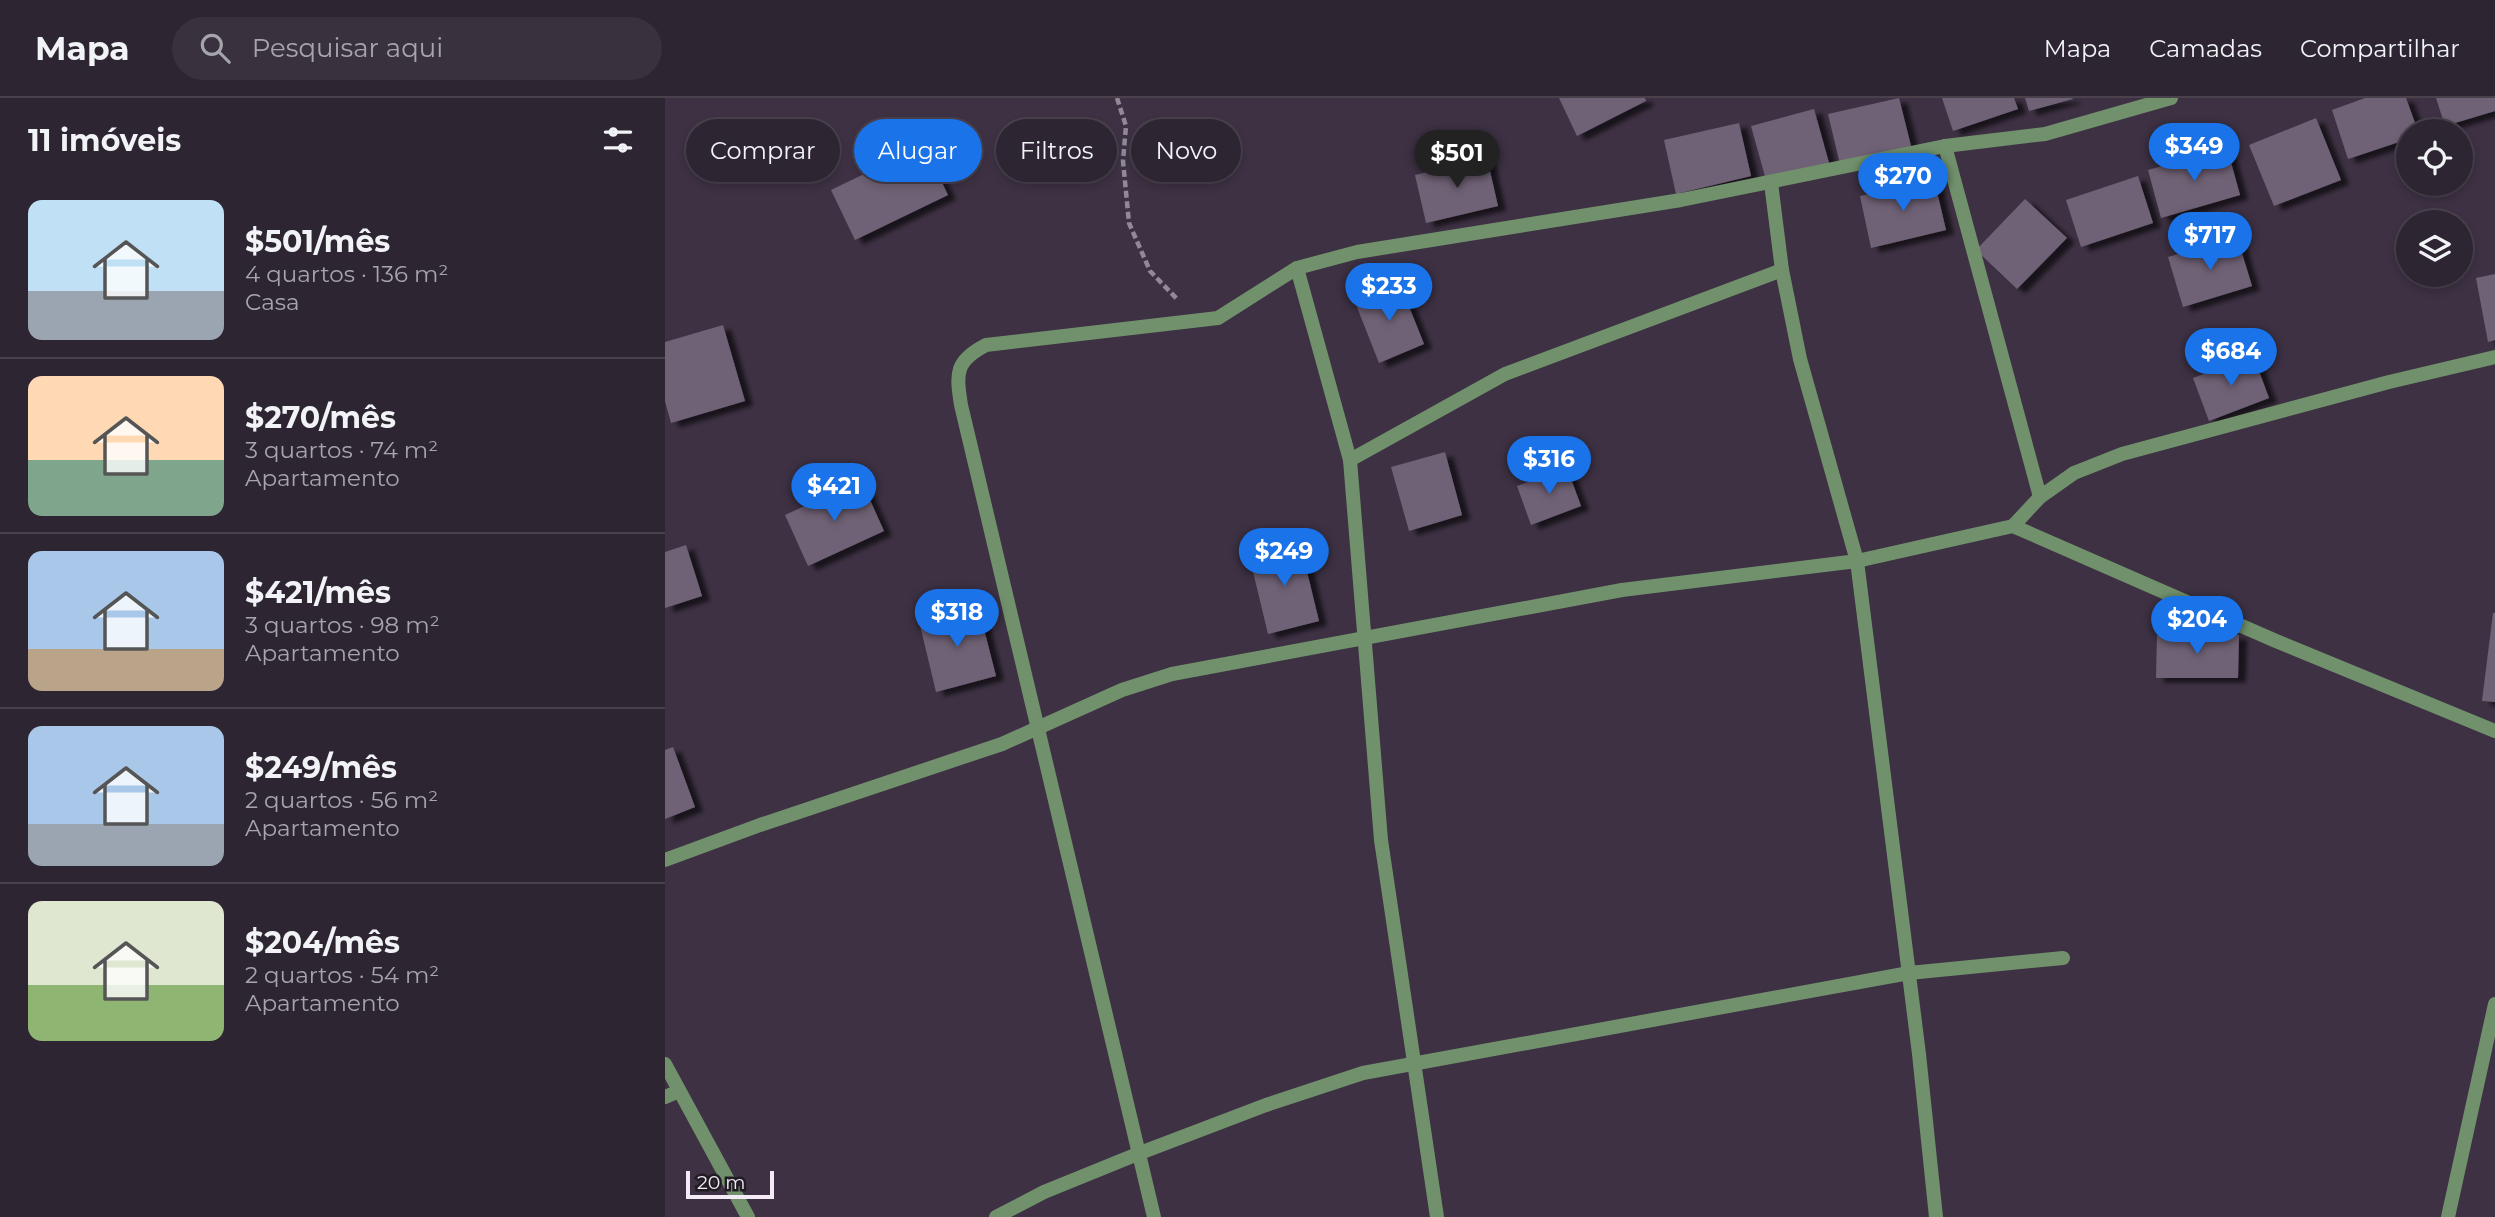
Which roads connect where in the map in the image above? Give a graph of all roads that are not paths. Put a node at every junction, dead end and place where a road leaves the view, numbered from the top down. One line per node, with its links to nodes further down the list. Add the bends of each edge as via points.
1 (2171, 98): 2 (street, via 2045,134)
2 (1945, 146): 3 (street); 8 (street)
3 (1770, 183): 4 (street, via 1357,252); 5 (street)
4 (1297, 268): 7 (street); 12 (street, via 1217,318 986,345 960,363 961,405)
5 (1782, 270): 7 (street, via 1505,374); 10 (street, via 1800,359)
6 (2495, 357): 8 (street, via 2122,454 2074,473)
7 (1350, 460): 11 (street)
8 (2040, 498): 9 (street)
9 (2013, 526): 10 (street); 13 (street)
10 (1857, 561): 11 (street, via 1622,590); 16 (street)
11 (1366, 637): 12 (street, via 1172,674); 18 (street, via 1381,840)
12 (1039, 726): 14 (street, via 1002,744); 22 (street)
13 (2495, 731)
14 (665, 860)
15 (2063, 958): 16 (street)
16 (1909, 973): 18 (street); 27 (street)
17 (2495, 1004): 28 (street)
18 (1416, 1063): 22 (street, via 1351,1077); 26 (street)
19 (665, 1065): 20 (street)
20 (679, 1091): 21 (street); 23 (street)
21 (665, 1097)
22 (1140, 1153): 24 (street); 25 (street)
23 (748, 1217)
24 (996, 1217)
25 (1154, 1217)
26 (1437, 1217)
27 (1937, 1217)
28 (2448, 1217)

